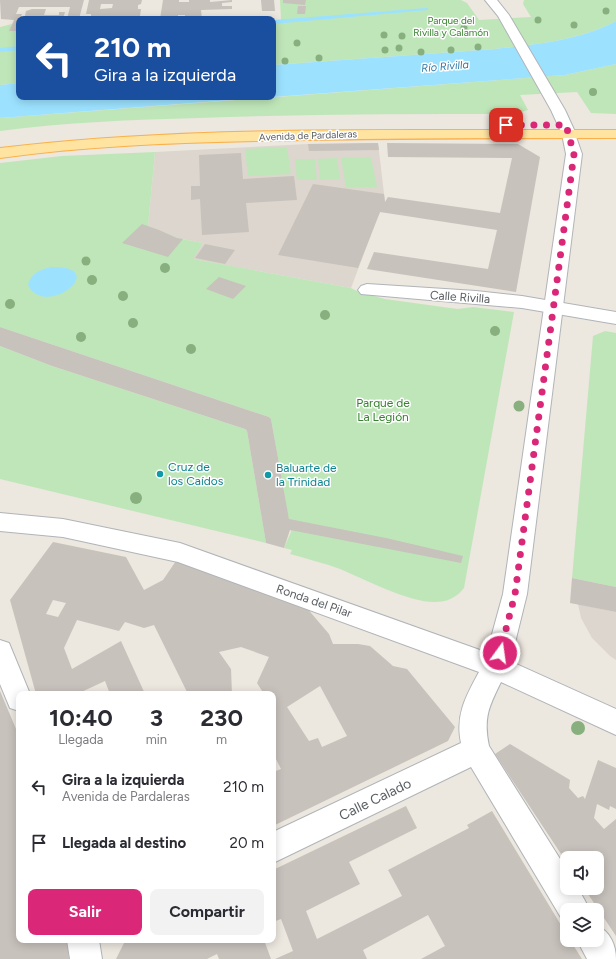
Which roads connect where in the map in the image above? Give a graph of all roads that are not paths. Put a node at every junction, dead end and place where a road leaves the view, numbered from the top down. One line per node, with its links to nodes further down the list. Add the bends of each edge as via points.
1 (476, 0): 3 (street)
2 (491, 0): 3 (street)
3 (505, 12): 5 (street)
4 (616, 125): 5 (main road, Avenida de Pardaleras)
5 (567, 129): 6 (main road, Avenida de Pardaleras); 7 (main road, Avenida de Pardaleras, via 350,124 137,130); 8 (main road, Avenida de Pardaleras, via 153,140 42,147); 10 (street, via 574,154)
6 (616, 134)
7 (0, 142)
8 (0, 153)
9 (367, 290): 10 (street, Calle Rivilla, via 476,297 522,302)
10 (553, 309): 11 (street, Calle Rivilla); 14 (street, via 515,594)
11 (616, 318)
12 (0, 522): 14 (street, Ronda del Pilar, via 62,528 180,553)
13 (0, 651): 15 (street)
14 (496, 667): 16 (street, Ronda del Pilar); 17 (street, via 476,703 472,731)
15 (16, 691)
16 (616, 722)
17 (476, 750): 18 (street, Calle Calado); 19 (street)
18 (276, 847)
19 (570, 903)
20 (83, 943): 22 (street)
21 (597, 947): 23 (street)
22 (86, 959)
23 (605, 959)

